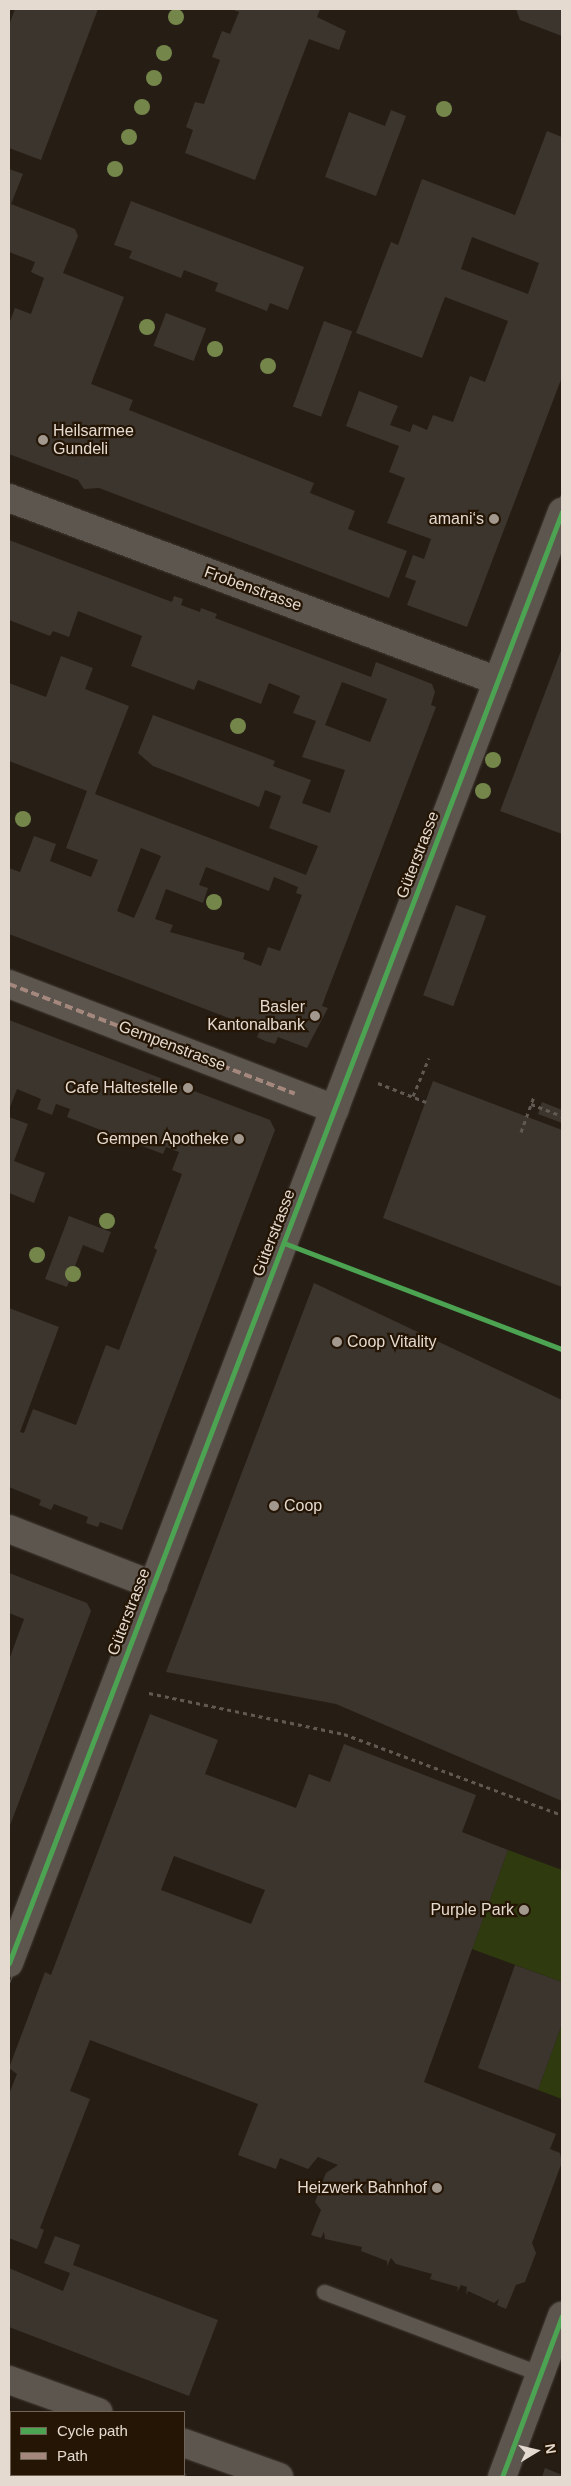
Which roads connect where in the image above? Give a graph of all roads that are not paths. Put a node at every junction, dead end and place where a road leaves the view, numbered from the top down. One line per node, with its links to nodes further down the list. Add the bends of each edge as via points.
1 (9, 498): 3 (street, Frobenstrasse)
2 (562, 512): 3 (street, Güterstrasse)
3 (498, 681): 5 (street, Güterstrasse)
4 (9, 984): 5 (street, Gempenstrasse)
5 (335, 1109): 7 (street, Güterstrasse)
6 (9, 1529): 7 (street)
7 (153, 1585): 8 (street, Güterstrasse)
8 (9, 1963)
9 (324, 2292): 11 (lane)
10 (562, 2316): 11 (street)
11 (541, 2374): 16 (street)
12 (9, 2380): 13 (street)
13 (95, 2411)
14 (185, 2443): 15 (street)
15 (279, 2477)
16 (502, 2477)

